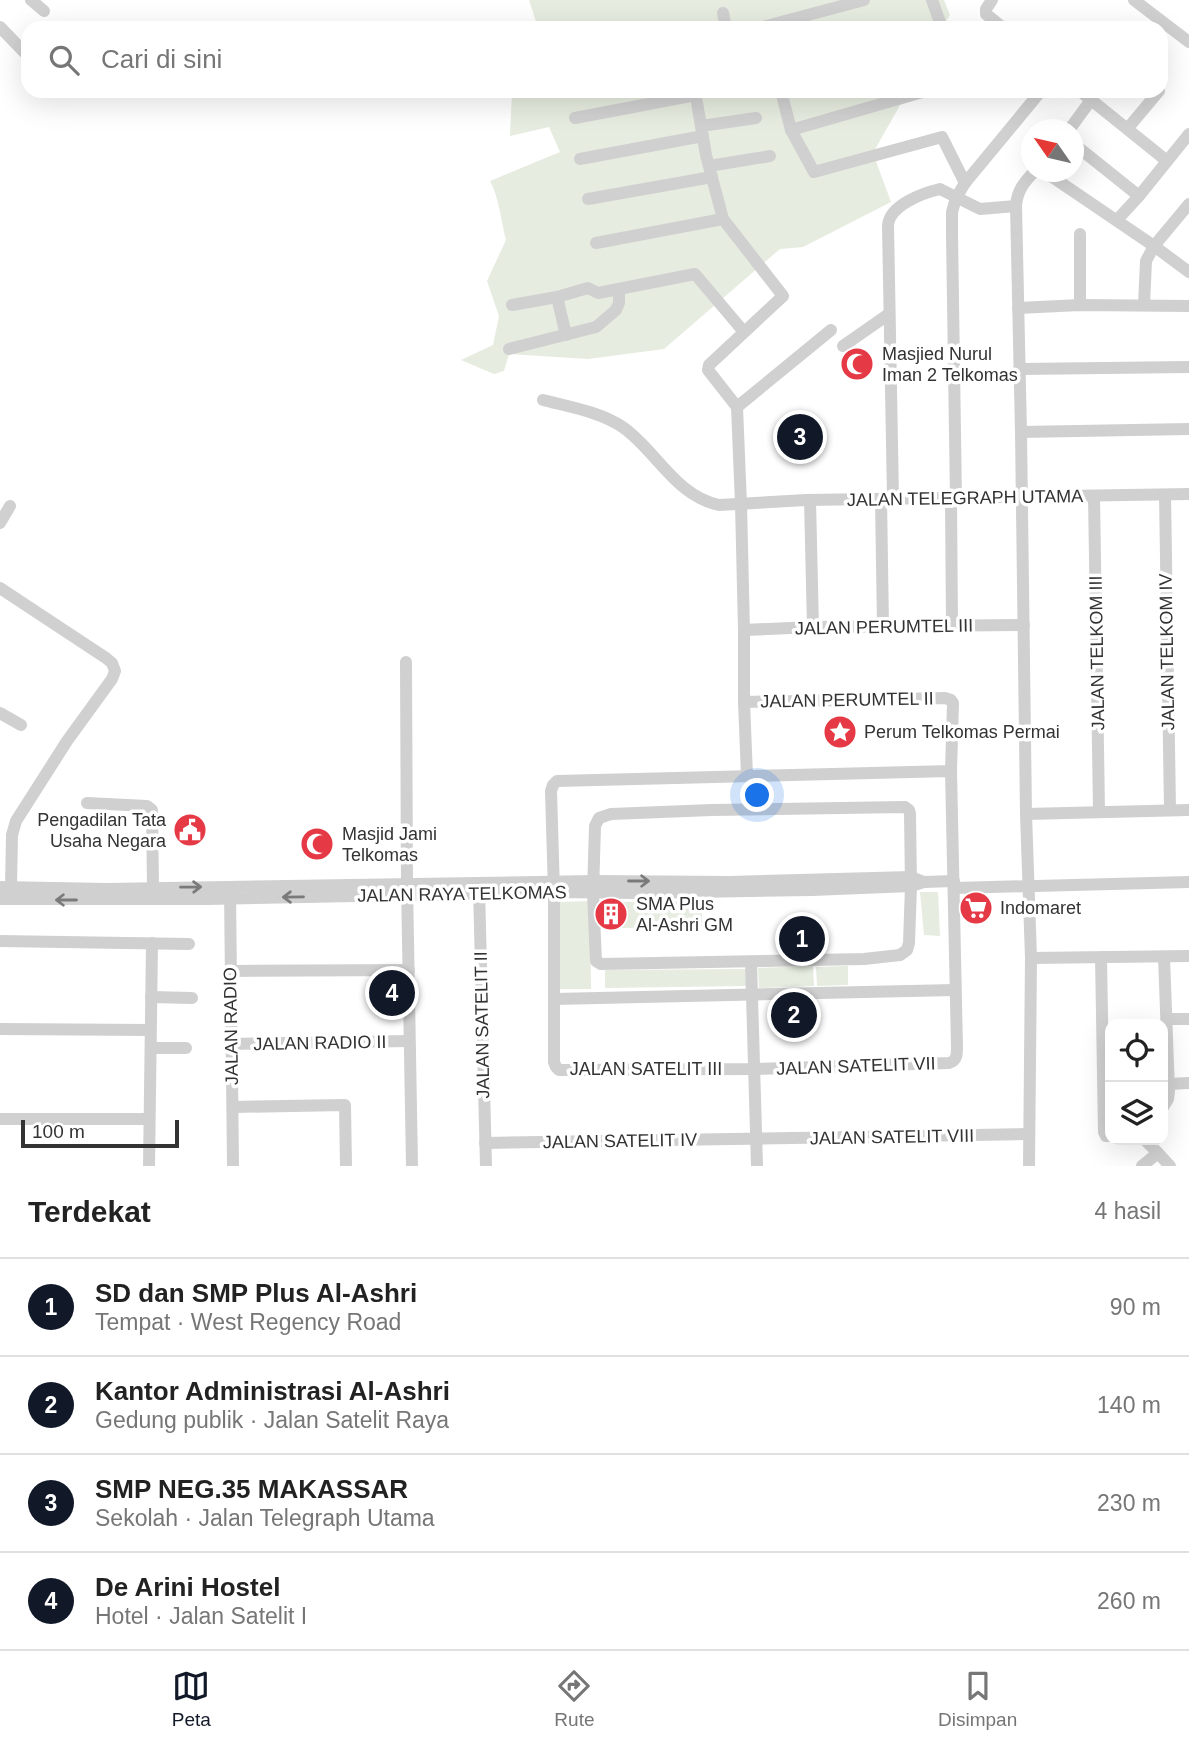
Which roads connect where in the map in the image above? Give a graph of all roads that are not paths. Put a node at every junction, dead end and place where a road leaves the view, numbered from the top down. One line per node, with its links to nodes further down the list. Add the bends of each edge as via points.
1 (31, 0): 6 (street)
2 (864, 0): 9 (street)
3 (932, 0): 10 (street)
4 (992, 0): 11 (street, via 986,14)
5 (1134, 0): 12 (street)
6 (44, 11)
7 (723, 13): 8 (street)
8 (725, 21)
9 (785, 21)
10 (940, 21)
11 (994, 21)
12 (1161, 21)
13 (0, 27): 16 (street)
14 (1168, 27): 15 (street)
15 (1189, 43)
16 (21, 49)
17 (671, 98): 25 (street)
18 (697, 98): 30 (street)
19 (784, 98): 29 (street)
20 (902, 98): 29 (street)
21 (1035, 98): 39 (street)
22 (1089, 98): 24 (street)
23 (1153, 98): 28 (street)
24 (1091, 100): 27 (street); 28 (street)
25 (575, 117)
26 (756, 118): 30 (street)
27 (1077, 119)
28 (1128, 128): 35 (street)
29 (791, 130): 39 (street, via 814,172 942,137)
30 (702, 131): 34 (street); 36 (street)
31 (1189, 134): 35 (street)
32 (1084, 153): 40 (street)
33 (770, 156): 36 (street)
34 (580, 159)
35 (1167, 160): 40 (street)
36 (710, 172): 42 (street); 45 (street)
37 (1025, 182): 44 (street)
38 (1060, 182): 46 (street)
39 (965, 183): 41 (street)
40 (1139, 197): 46 (street)
41 (956, 198): 44 (street, via 980,209); 58 (street, via 940,189 889,216); 75 (street, via 952,212)
42 (588, 199)
43 (1189, 204): 49 (street)
44 (1016, 206): 57 (street)
45 (723, 219): 48 (street); 60 (street, via 783,296)
46 (1117, 220): 49 (street)
47 (1080, 234): 53 (street)
48 (596, 243)
49 (1154, 246): 50 (street); 54 (street, via 1145,266)
50 (1189, 272)
51 (619, 289): 52 (street, via 598,293 588,288); 60 (street, via 695,274); 61 (street, via 619,303 608,318 596,327)
52 (556, 297): 55 (street); 61 (street)
53 (1080, 305): 54 (street); 57 (street)
54 (1144, 305): 56 (street)
55 (512, 306)
56 (1189, 306)
57 (1017, 308): 65 (street)
58 (889, 314): 62 (street); 74 (street)
59 (831, 330): 67 (street)
60 (744, 332): 67 (street, via 708,370)
61 (566, 335): 63 (street)
62 (843, 346)
63 (509, 349)
64 (1189, 367): 65 (street)
65 (1019, 369): 69 (street)
66 (543, 400): 77 (street, JALAN TELEGRAPH UTAMA, via 610,419 702,501)
67 (737, 407): 77 (street)
68 (1189, 429): 69 (street)
69 (1021, 432): 73 (street)
70 (1189, 494): 72 (street, JALAN TELEGRAPH UTAMA)
71 (1094, 495): 72 (street, JALAN TELEGRAPH UTAMA); 73 (street, JALAN TELEGRAPH UTAMA); 95 (street, JALAN TELKOM III)
72 (1165, 495): 93 (street, JALAN TELKOM IV)
73 (1022, 498): 75 (street, JALAN TELEGRAPH UTAMA); 82 (street)
74 (887, 499): 75 (street, JALAN TELEGRAPH UTAMA); 76 (street, JALAN TELEGRAPH UTAMA); 83 (street)
75 (953, 499): 81 (street)
76 (810, 500): 77 (street, JALAN TELEGRAPH UTAMA); 84 (street)
77 (741, 504): 85 (street)
78 (10, 506): 79 (street)
79 (0, 523)
80 (0, 588): 101 (street, via 100,653 115,671 16,821)
81 (952, 625): 82 (street, JALAN PERUMTEL III); 83 (street, JALAN PERUMTEL III)
82 (1024, 625): 96 (street)
83 (883, 626): 84 (street, JALAN PERUMTEL III)
84 (813, 627): 85 (street, JALAN PERUMTEL III)
85 (744, 630): 87 (street)
86 (406, 662): 106 (street)
87 (744, 702): 90 (street, JALAN PERUMTEL II, via 945,698 953,703); 91 (street)
88 (0, 713): 89 (street)
89 (21, 725)
90 (951, 771): 91 (street); 99 (street)
91 (747, 776): 103 (street, JALAN SATELIT III, via 557,781 551,791)
92 (87, 803): 102 (street, via 152,810)
93 (1170, 810): 94 (street); 95 (street)
94 (1189, 810)
95 (1099, 811): 96 (street)
96 (1026, 814): 100 (street)
97 (915, 882): 99 (street, JALAN RAYA TELKOMAS); 104 (street, JALAN RAYA TELKOMAS); 104 (street, via 910,814 905,807 712,810 598,818); 117 (street, via 909,943 901,955)
98 (1189, 882): 100 (street, JALAN RAYA TELKOMAS)
99 (954, 885): 100 (street, JALAN RAYA TELKOMAS); 120 (street)
100 (1028, 886): 116 (street)
101 (6, 887): 108 (street, JALAN RAYA TELKOMAS)
102 (153, 887): 107 (street, JALAN RAYA TELKOMAS, one-way to 107); 108 (street, JALAN RAYA TELKOMAS)
103 (554, 887): 104 (street, JALAN RAYA TELKOMAS); 105 (street, JALAN RAYA TELKOMAS); 124 (street, JALAN SATELIT III)
104 (594, 887): 117 (street, via 598,964)
105 (479, 889): 106 (street, JALAN RAYA TELKOMAS); 143 (street, JALAN SATELIT II)
106 (407, 890): 107 (street, JALAN RAYA TELKOMAS); 118 (street)
107 (230, 893): 108 (street, JALAN RAYA TELKOMAS); 119 (street, JALAN RADIO)
108 (106, 894): 109 (street, JALAN RAYA TELKOMAS, one-way to 109)
109 (0, 899)
110 (0, 941): 111 (street)
111 (152, 943): 112 (street); 122 (street)
112 (189, 944)
113 (1189, 956): 115 (street)
114 (1101, 957): 115 (street); 116 (street); 140 (street)
115 (1164, 957): 125 (street)
116 (1031, 958): 141 (street)
117 (751, 962): 121 (street)
118 (409, 970): 119 (street); 129 (street)
119 (230, 971): 130 (street, JALAN RADIO)
120 (955, 990): 121 (street); 133 (street, JALAN SATELIT VII, via 957,1047 953,1062)
121 (753, 995): 124 (street); 133 (street)
122 (151, 997): 123 (street); 128 (street)
123 (192, 998)
124 (554, 999): 133 (street, JALAN SATELIT III, via 554,1062 559,1070)
125 (1168, 1019): 126 (street); 135 (street)
126 (1189, 1019)
127 (0, 1029): 128 (street)
128 (150, 1030): 131 (street)
129 (409, 1041): 130 (street, JALAN RADIO II); 149 (street)
130 (231, 1044): 137 (street, JALAN RADIO)
131 (152, 1048): 132 (street); 139 (street)
132 (186, 1048)
133 (753, 1069): 142 (street)
134 (1189, 1083): 135 (street)
135 (1169, 1084): 136 (street)
136 (1168, 1099)
137 (233, 1107): 147 (street, JALAN RADIO); 148 (street, via 345,1105)
138 (0, 1119): 139 (street)
139 (149, 1119): 146 (street)
140 (1105, 1133)
141 (1029, 1134): 142 (street, JALAN SATELIT VIII); 152 (street)
142 (755, 1139): 143 (street, JALAN SATELIT IV); 151 (street)
143 (485, 1143): 150 (street, JALAN SATELIT II)
144 (1150, 1145): 145 (street)
145 (1158, 1153): 153 (street); 154 (street)
146 (149, 1166)
147 (233, 1166)
148 (346, 1166)
149 (412, 1166)
150 (486, 1166)
151 (757, 1166)
152 (1029, 1166)
153 (1142, 1166)
154 (1170, 1166)

